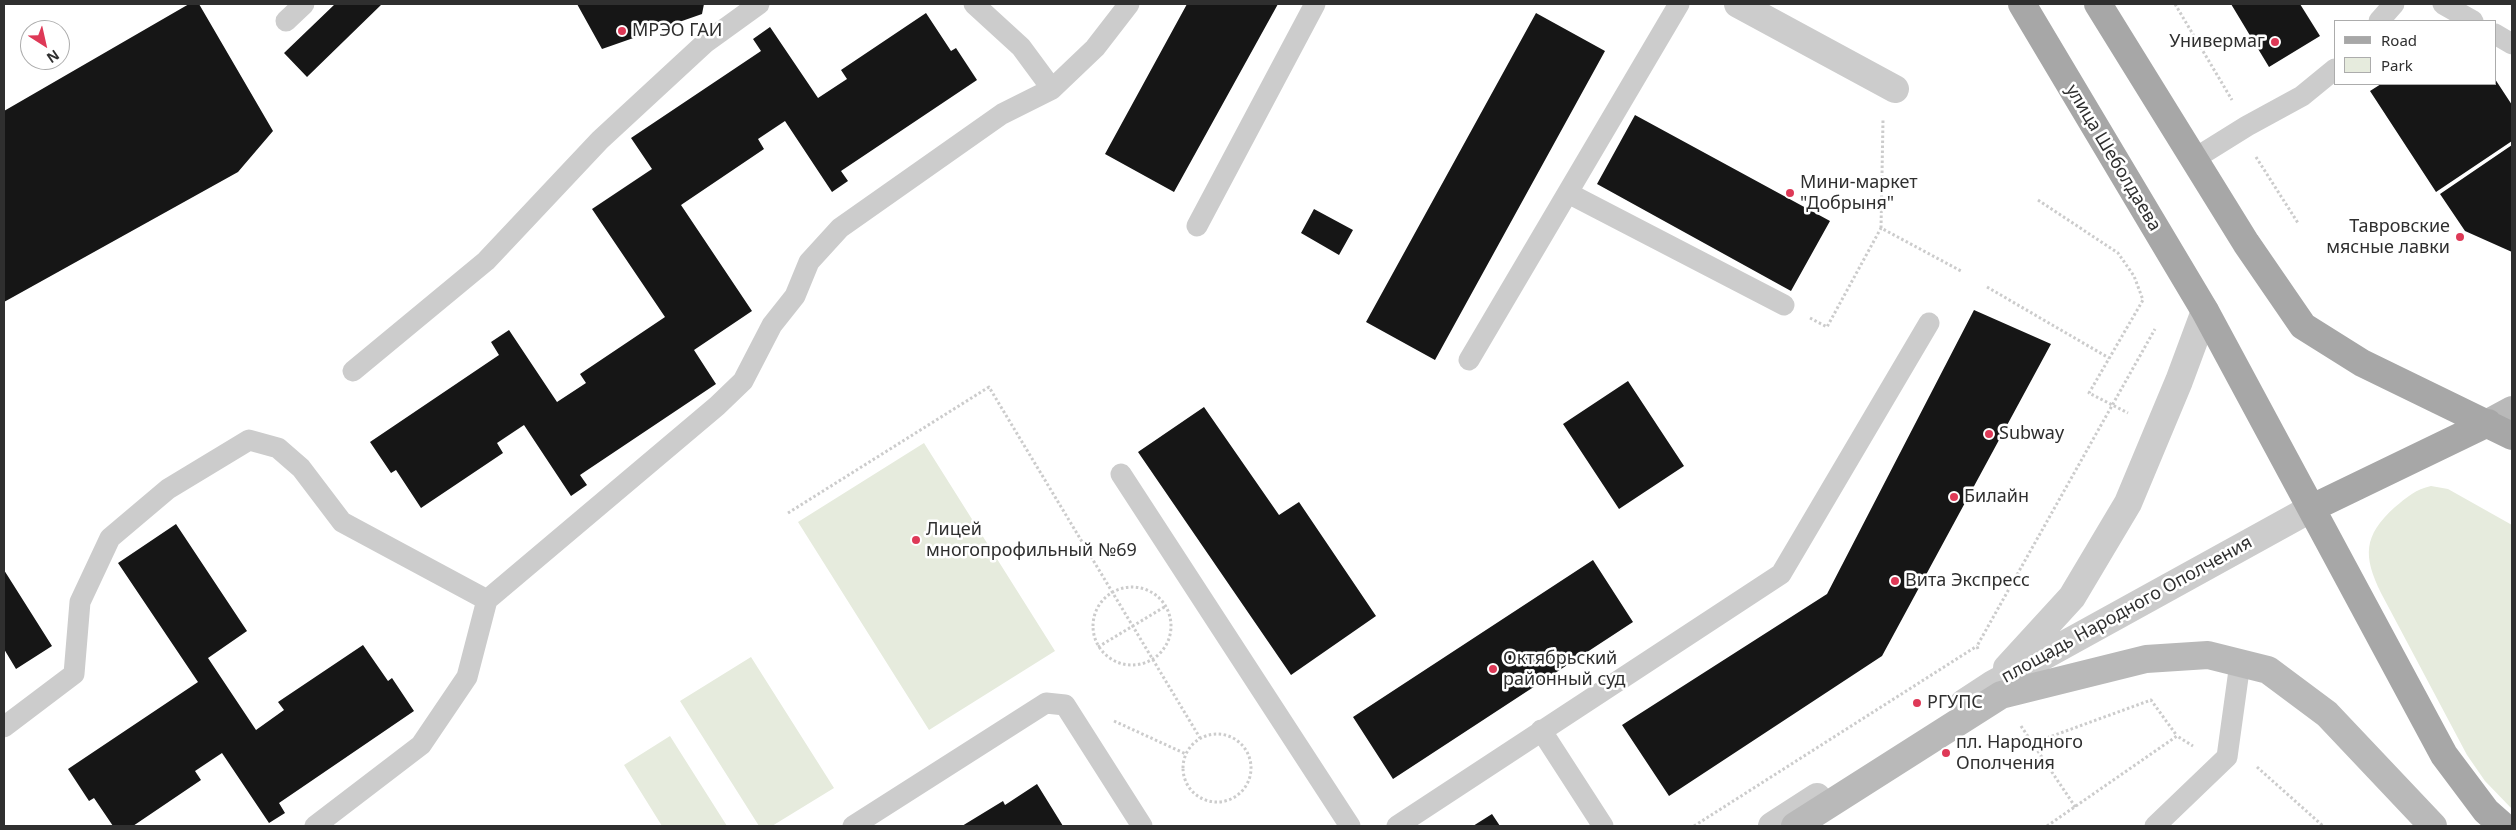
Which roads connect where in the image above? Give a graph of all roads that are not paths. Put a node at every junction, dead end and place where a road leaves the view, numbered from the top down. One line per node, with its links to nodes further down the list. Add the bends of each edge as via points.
1 (304, 4): 14 (lane)
2 (759, 4): 27 (lane, via 705,43 600,140 486,261)
3 (974, 4): 18 (lane, via 1021,47)
4 (1129, 4): 18 (lane, via 1094,48)
5 (1315, 4): 22 (lane)
6 (1679, 4): 21 (lane)
7 (1738, 4): 19 (street)
8 (2022, 4): 24 (main road, улица Шеболдаева)
9 (2098, 4): 20 (main road)
10 (2394, 4): 12 (lane)
11 (2443, 4): 13 (lane)
12 (2380, 20)
13 (2471, 20)
14 (286, 21)
15 (2496, 35): 16 (lane)
16 (2512, 44)
17 (2334, 70): 20 (lane, via 2302,96)
18 (1052, 89): 33 (lane, via 1002,114 840,228 809,262 794,296 772,325 743,381)
19 (1895, 89)
20 (2194, 159): 29 (main road, via 2246,244 2303,326 2362,364)
21 (1568, 194): 23 (lane); 26 (lane)
22 (1197, 226)
23 (1784, 305)
24 (2204, 311): 32 (main road); 35 (street, площадь Народного Ополчения, via 2179,382 2128,503 2072,597)
25 (1929, 323): 37 (lane, via 1781,574)
26 (1469, 360)
27 (353, 371)
28 (2512, 410): 29 (main road)
29 (2488, 423): 30 (main road); 32 (main road, площадь Народного Ополчения)
30 (2512, 436)
31 (1121, 474): 41 (lane)
32 (2312, 508): 35 (street, площадь Народного Ополчения); 48 (main road, via 2444,755 2486,810)
33 (487, 600): 36 (lane, via 342,522 301,468 278,448 249,440 168,488 110,538 80,602 74,674); 38 (lane, via 467,677 421,745)
34 (2240, 663): 35 (main road, площадь Народного Ополчения, via 2208,655 2146,659); 46 (lane, via 2226,757); 47 (main road, площадь Народного Ополчения, via 2268,670 2327,714)
35 (1997, 690): 44 (street); 45 (main road)
36 (4, 727)
37 (1541, 730): 42 (lane); 43 (lane)
38 (315, 826)
39 (854, 826): 40 (lane, via 1046,703 1064,705)
40 (1142, 826)
41 (1350, 826)
42 (1397, 826)
43 (1603, 826)
44 (1772, 826)
45 (1795, 826)
46 (2155, 826)
47 (2433, 826)
48 (2503, 826)

